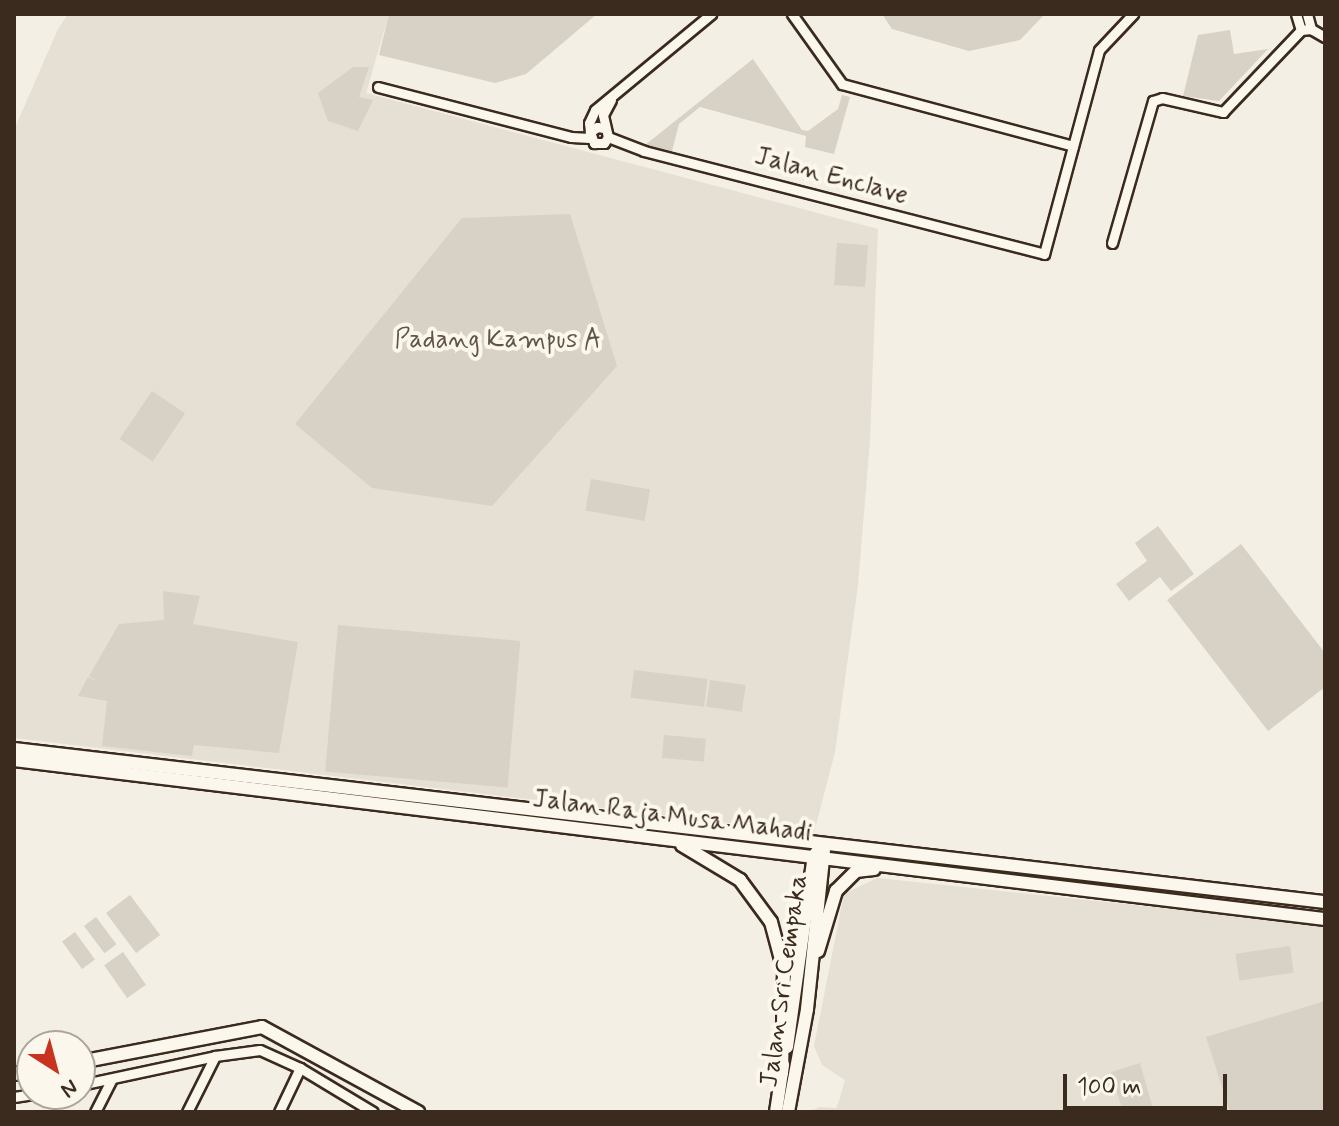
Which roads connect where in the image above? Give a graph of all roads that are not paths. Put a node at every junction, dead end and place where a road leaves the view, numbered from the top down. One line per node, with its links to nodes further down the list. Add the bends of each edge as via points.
1 (711, 14): 9 (street)
2 (792, 14): 12 (street, via 842,84)
3 (1133, 14): 12 (street, via 1099,50)
4 (1296, 14): 6 (street)
5 (1307, 14): 6 (street)
6 (1306, 29): 7 (street); 13 (street, via 1223,112 1162,98 1153,101)
7 (1325, 37)
8 (378, 87): 11 (street, Jalan Enclave, via 571,137)
9 (612, 97): 10 (street, via 603,115); 11 (street, via 591,116)
10 (606, 133): 11 (street, Jalan Enclave, via 597,127); 11 (street, Jalan Enclave, via 597,145); 12 (street, Jalan Enclave, via 644,151 1044,254)
11 (590, 135)
12 (1073, 146)
13 (1112, 243)
14 (14, 749): 16 (main road, Jalan Raja Musa Mahadi)
15 (14, 760): 16 (main road, Jalan Raja Musa Mahadi)
16 (524, 816): 17 (main road, Jalan Raja Musa Mahadi)
17 (563, 820): 18 (main road, Jalan Raja Musa Mahadi); 19 (main road, Jalan Raja Musa Mahadi)
18 (661, 838): 20 (main road, Jalan Raja Musa Mahadi); 28 (main road, via 693,849 740,880 771,922 784,971)
19 (823, 843): 20 (main road, Jalan Sri Cempaka); 22 (main road, Jalan Raja Musa Mahadi)
20 (819, 856): 21 (main road, Jalan Raja Musa Mahadi); 24 (main road, Jalan Sri Cempaka); 28 (main road, Jalan Sri Cempaka)
21 (904, 868): 23 (main road, Jalan Raja Musa Mahadi); 24 (main road, via 856,871 844,880 830,903)
22 (1325, 902)
23 (1325, 919)
24 (811, 976): 37 (main road, Jalan Sri Cempaka)
25 (215, 1056): 27 (street, via 260,1050); 29 (street); 32 (street)
26 (96, 1059): 35 (main road, via 262,1027)
27 (300, 1068): 33 (street); 34 (street)
28 (782, 1073): 36 (main road, Jalan Sri Cempaka)
29 (112, 1079): 30 (street); 31 (street)
30 (96, 1082)
31 (95, 1112)
32 (187, 1112)
33 (279, 1112)
34 (372, 1112)
35 (418, 1112)
36 (776, 1112)
37 (788, 1112)

